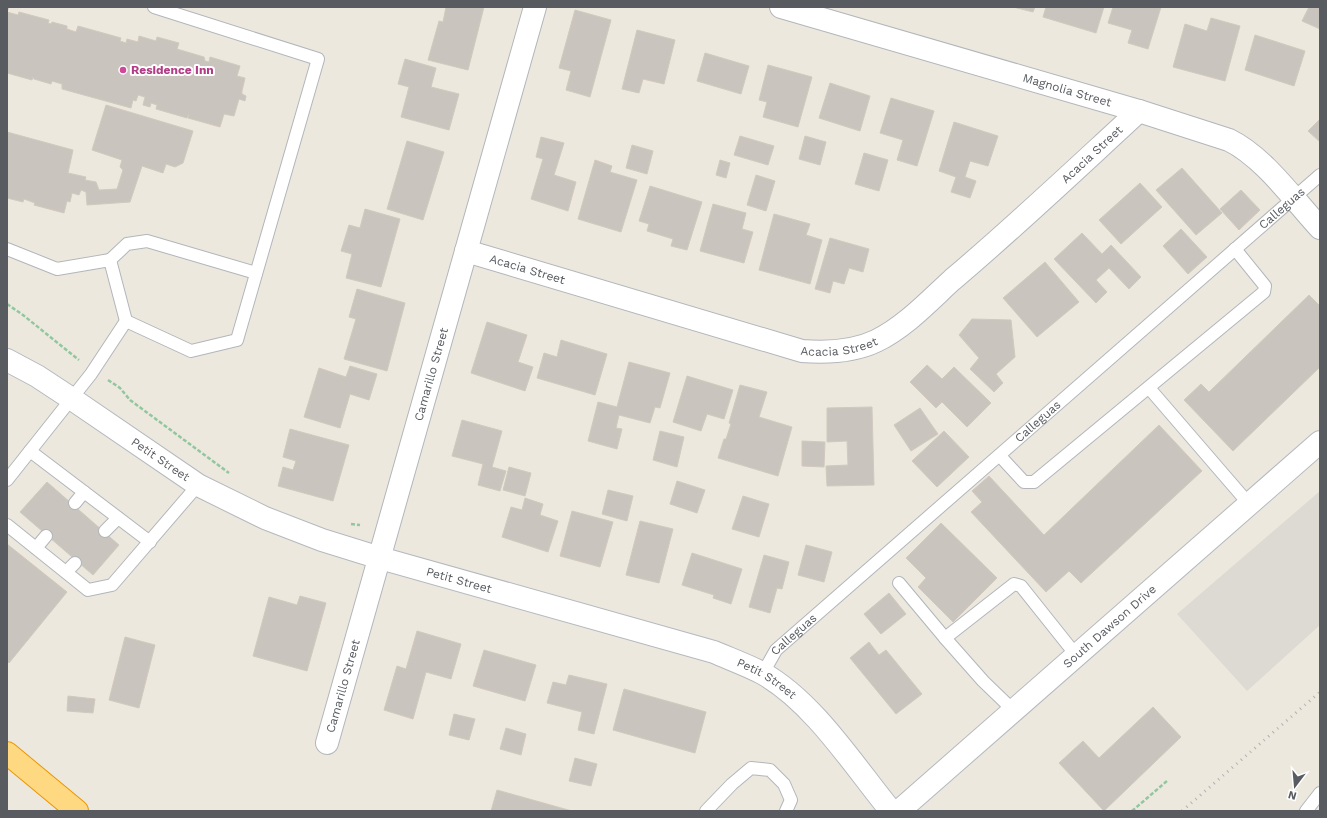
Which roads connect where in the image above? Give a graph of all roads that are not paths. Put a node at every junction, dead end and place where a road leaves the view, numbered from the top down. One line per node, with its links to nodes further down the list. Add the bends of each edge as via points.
1 (154, 7): 12 (lane, via 318,59)
2 (535, 7): 10 (street, Camarillo Street)
3 (781, 7): 4 (street, Magnolia Street)
4 (1139, 111): 6 (street, Magnolia Street, via 1242,146 1255,156); 10 (street, Acacia Street, via 968,267 898,327 877,341 853,349 828,353 802,351)
5 (1320, 175): 6 (lane, Calleguas)
6 (1293, 198): 7 (street, Magnolia Street); 9 (lane, Calleguas)
7 (1320, 228)
8 (7, 249): 11 (lane, via 57,269)
9 (1235, 249): 15 (lane, via 1265,286 1264,292); 19 (lane, Calleguas)
10 (466, 251): 31 (street, Camarillo Street)
11 (110, 260): 12 (lane, via 127,244 147,241); 13 (lane)
12 (256, 273): 13 (lane, via 237,340 191,351)
13 (126, 320): 16 (lane)
14 (7, 360): 16 (street, Petit Street)
15 (1149, 388): 19 (lane, via 1034,482 1024,482); 24 (lane)
16 (72, 399): 18 (lane); 21 (street, Petit Street)
17 (1320, 442): 24 (street, South Dawson Drive)
18 (30, 451): 20 (lane); 22 (lane)
19 (1000, 456): 37 (lane, Calleguas, via 776,650)
20 (7, 480)
21 (198, 485): 29 (lane); 31 (street, Petit Street, via 265,518 322,540)
22 (84, 492): 23 (lane); 25 (lane)
23 (75, 503)
24 (1249, 504): 36 (street, South Dawson Drive)
25 (118, 518): 27 (lane); 29 (lane)
26 (7, 525): 30 (lane)
27 (105, 531)
28 (46, 536): 30 (lane)
29 (150, 542): 33 (lane, via 112,585 88,590)
30 (36, 548): 33 (lane)
31 (380, 558): 37 (street, Petit Street, via 714,652); 39 (street, Camarillo Street)
32 (75, 563): 33 (lane)
33 (66, 572)
34 (899, 583): 35 (lane)
35 (945, 638): 36 (lane, via 1014,584 1018,584); 38 (lane)
36 (1076, 655): 38 (street, South Dawson Drive)
37 (763, 673): 45 (street, Petit Street, via 814,715)
38 (1013, 710): 46 (street, South Dawson Drive)
39 (328, 743)
40 (7, 753): 42 (highway)
41 (1320, 793): 47 (lane)
42 (77, 811)
43 (706, 811): 44 (lane, via 751,768 770,770 784,784 791,800)
44 (786, 811)
45 (891, 811)
46 (898, 811)
47 (1306, 811)

